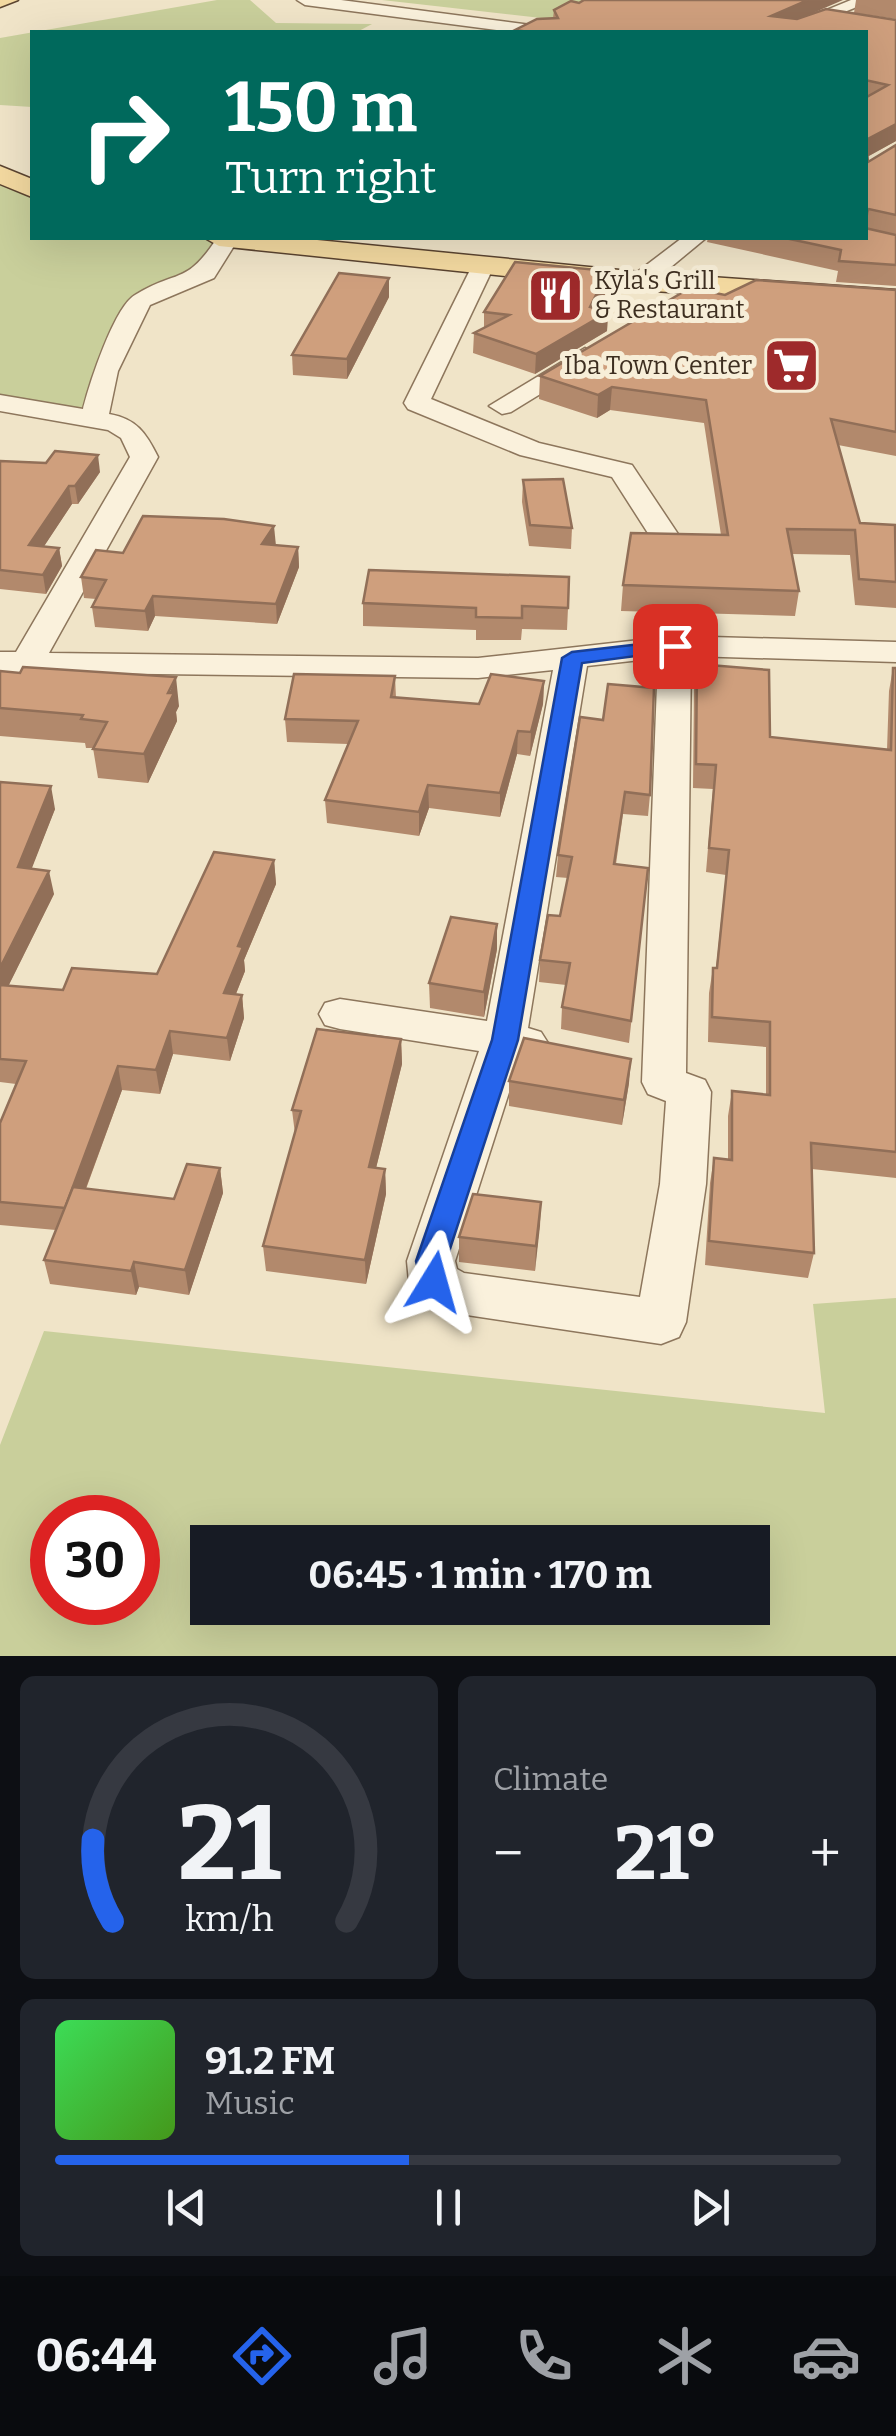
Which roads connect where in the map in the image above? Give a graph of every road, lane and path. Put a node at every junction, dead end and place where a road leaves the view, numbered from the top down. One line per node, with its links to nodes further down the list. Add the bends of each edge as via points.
1 (8, 0): 4 (main road)
2 (305, 0): 7 (street)
3 (866, 0): 5 (street)
4 (0, 2)
5 (824, 18): 6 (street); 8 (street)
6 (860, 23)
7 (531, 30)
8 (788, 30)
9 (0, 174): 10 (main road)
10 (30, 188)
11 (227, 240): 22 (street, via 206,274 140,301 104,371)
12 (246, 240): 14 (main road)
13 (692, 240): 15 (street)
14 (483, 266): 15 (main road); 23 (street, via 417,403 530,448 622,471)
15 (640, 281): 16 (main road)
16 (703, 286): 17 (main road); 18 (street)
17 (896, 300)
18 (670, 306)
19 (602, 346): 21 (street)
20 (0, 403): 22 (street)
21 (502, 406)
22 (95, 416): 27 (street, via 132,434 144,457)
23 (673, 549)
24 (675, 646): 25 (street); 26 (street); 32 (street)
25 (896, 652)
26 (572, 658): 27 (street, via 478,668); 29 (street)
27 (14, 662)
28 (340, 1014): 29 (street)
29 (505, 1040): 30 (street); 32 (street, via 431,1261 434,1282 460,1294 661,1322 683,1184 689,1092 664,1082)
30 (571, 1051)
31 (620, 1061): 32 (street)
32 (664, 1074)

